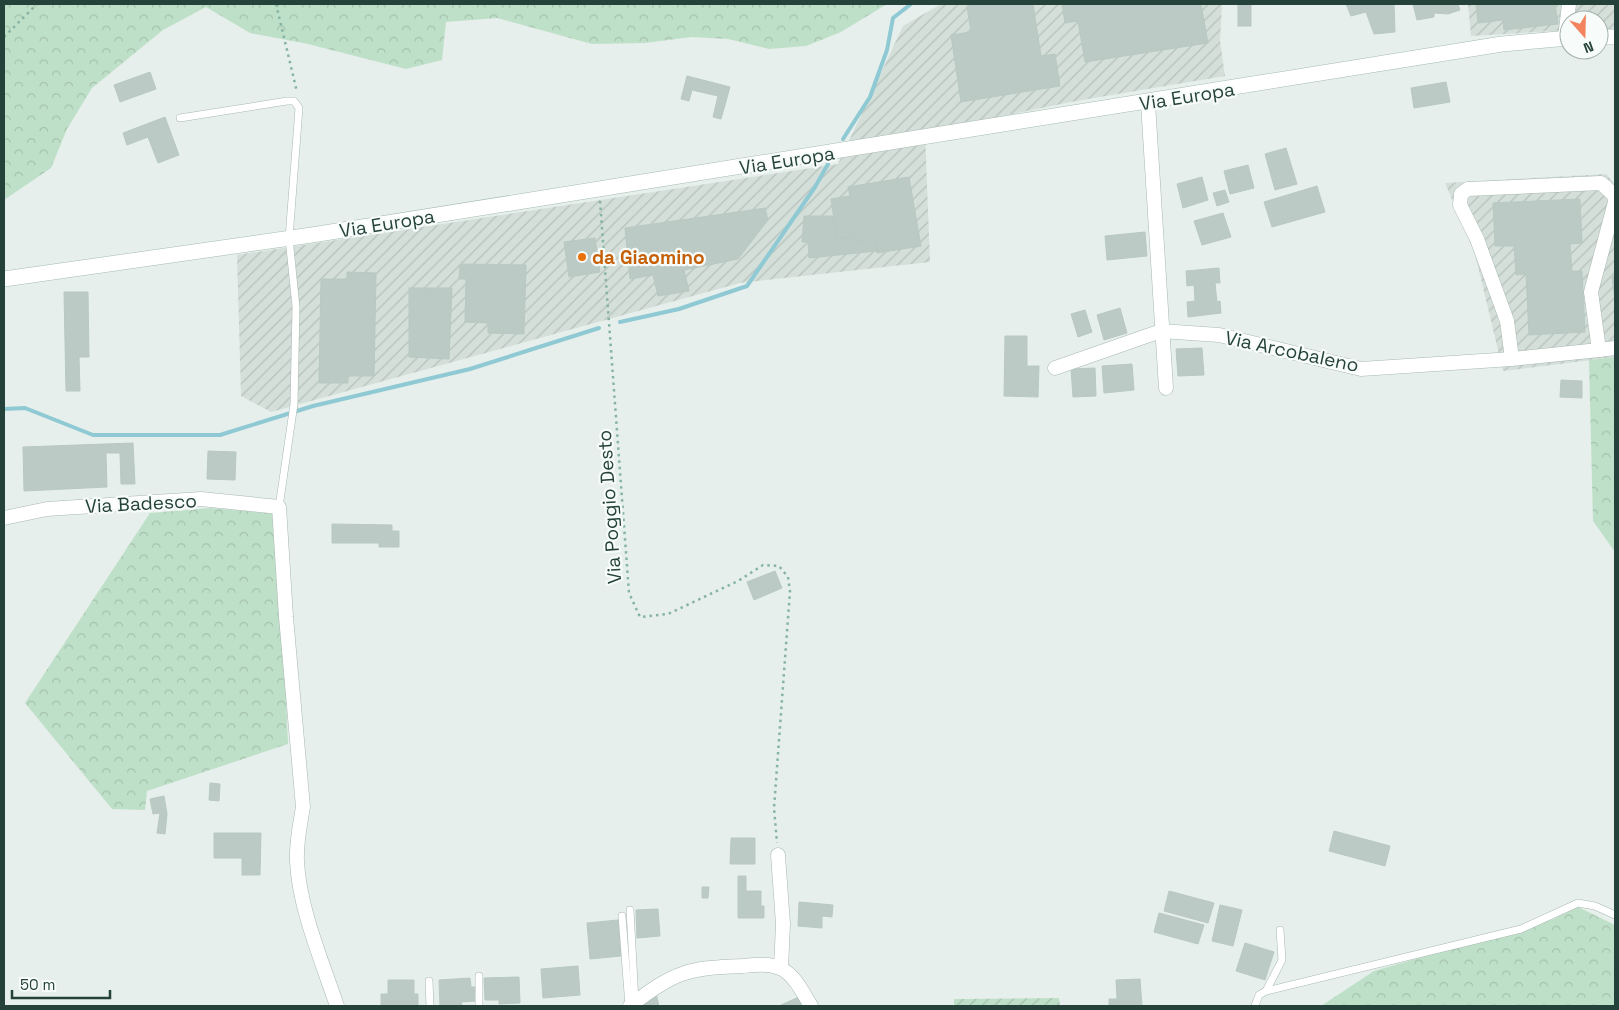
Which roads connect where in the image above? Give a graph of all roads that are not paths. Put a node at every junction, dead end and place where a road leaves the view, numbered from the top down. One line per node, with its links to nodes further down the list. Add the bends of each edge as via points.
1 (1559, 39): 2 (main road, Via Europa, via 1502,44)
2 (1148, 103): 4 (main road, Via Europa); 6 (street)
3 (180, 118): 4 (lane, via 294,101 299,108)
4 (289, 238): 5 (main road, Via Europa); 12 (lane, via 296,307 294,404)
5 (4, 278)
6 (1161, 331): 9 (street, Via Arcobaleno, via 1220,335 1361,368); 10 (street, Via Arcobaleno); 11 (street)
7 (1615, 348): 8 (street, Via Arcobaleno)
8 (1599, 350): 9 (street, Via Arcobaleno); 9 (street, via 1591,292 1614,196 1600,182 1468,190 1461,194 1460,205 1477,239 1507,320)
9 (1512, 359)
10 (1055, 368)
11 (1166, 388)
12 (279, 507): 13 (street, Via Badesco, via 200,499 47,509); 24 (street, via 303,807 297,861 301,894)
13 (4, 518)
14 (778, 855): 19 (street, via 783,924)
15 (630, 910): 23 (lane)
16 (1615, 915): 22 (lane, via 1578,903 1521,929)
17 (622, 916): 23 (lane)
18 (1280, 930): 22 (lane, via 1282,960)
19 (780, 968): 23 (street, via 765,965 712,967 684,972 659,984); 27 (street, via 794,980)
20 (479, 976): 26 (lane)
21 (429, 981): 25 (lane)
22 (1266, 992): 28 (lane, via 1259,995)
23 (631, 1005)
24 (337, 1006)
25 (430, 1006)
26 (480, 1006)
27 (811, 1006)
28 (1255, 1006)

